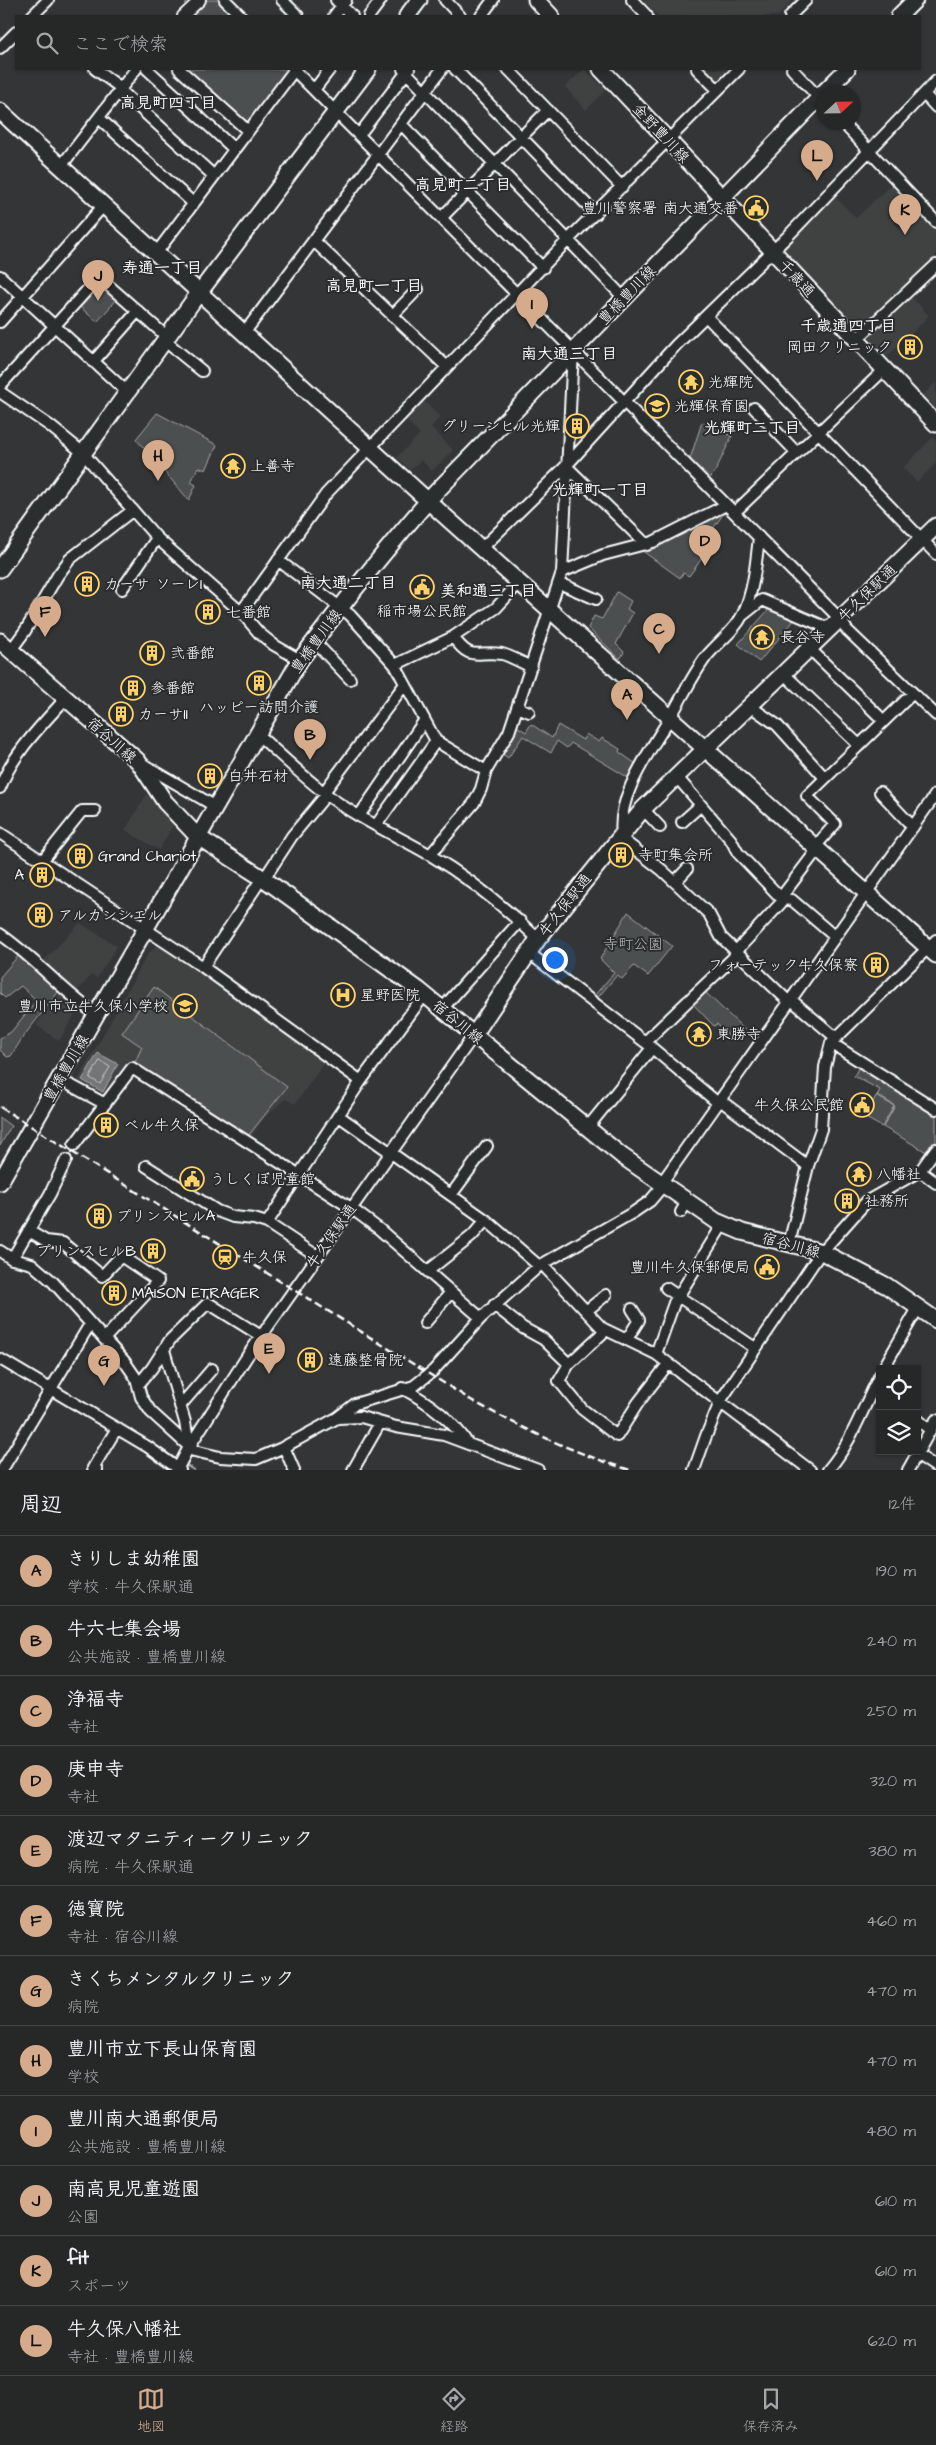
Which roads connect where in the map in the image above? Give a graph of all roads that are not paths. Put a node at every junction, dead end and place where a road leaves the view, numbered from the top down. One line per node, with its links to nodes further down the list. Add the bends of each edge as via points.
1 (48, 0): 15 (street)
2 (200, 0): 16 (street)
3 (282, 0): 18 (street)
4 (381, 0): 21 (street)
5 (419, 0): 22 (street)
6 (445, 0): 14 (street)
7 (493, 0): 23 (street)
8 (536, 0): 24 (street)
9 (632, 0): 25 (street)
10 (806, 0): 26 (street)
11 (915, 0): 27 (street)
12 (227, 1): 17 (street)
13 (342, 2): 19 (street); 20 (street)
14 (454, 14)
15 (33, 15)
16 (184, 15)
17 (239, 15)
18 (297, 15)
19 (335, 15)
20 (351, 15)
21 (370, 15)
22 (408, 15)
23 (482, 15)
24 (550, 15)
25 (646, 15)
26 (791, 15)
27 (900, 15)
28 (15, 33): 29 (street)
29 (0, 48)
30 (96, 70): 49 (street)
31 (135, 70): 49 (street)
32 (148, 70): 67 (street)
33 (180, 70): 63 (street)
34 (293, 70): 63 (street)
35 (295, 70): 50 (street)
36 (329, 70): 50 (street)
37 (367, 70): 59 (street)
38 (406, 70): 53 (street); 64 (street)
39 (441, 70): 53 (street)
40 (456, 70): 65 (street)
41 (509, 70): 57 (street)
42 (602, 70): 66 (street, 金野豊川線)
43 (698, 70): 51 (street)
44 (738, 70): 51 (street)
45 (793, 70): 52 (street)
46 (846, 70): 48 (street, 豊橋豊川線)
47 (936, 81): 54 (street)
48 (833, 85)
49 (121, 89): 60 (street); 72 (street)
50 (314, 90): 59 (street)
51 (718, 90): 66 (street)
52 (816, 90)
53 (424, 92): 61 (street); 70 (street)
54 (924, 94): 56 (street); 68 (street)
55 (816, 103): 75 (street, 豊橋豊川線)
56 (936, 107)
57 (548, 110): 65 (street); 73 (street)
58 (0, 111): 71 (street)
59 (335, 112): 64 (street); 89 (street)
60 (99, 118): 71 (street); 76 (street)
61 (401, 124): 69 (street); 74 (street)
62 (849, 130): 68 (street)
63 (248, 131): 67 (street)
64 (359, 134): 69 (street)
65 (520, 138): 70 (street); 78 (street)
66 (668, 140): 73 (street); 75 (street, 金野豊川線)
67 (234, 150): 72 (street)
68 (868, 150): 80 (street); 83 (street)
69 (378, 154): 79 (street); 82 (street)
70 (494, 164): 74 (street); 81 (street)
71 (62, 165): 77 (street)
72 (214, 176): 76 (street)
73 (622, 187): 78 (street)
74 (467, 191): 79 (street); 86 (street)
75 (721, 197): 83 (street, 千歳通); 92 (street, 豊橋豊川線)
76 (194, 203): 84 (street)
77 (105, 204): 84 (street); 91 (street)
78 (596, 214): 81 (street)
79 (442, 217): 90 (street)
80 (936, 222)
81 (568, 240): 86 (street); 92 (street)
82 (314, 242): 94 (street); 98 (street)
83 (772, 251): 95 (street); 100 (street, 千歳通)
84 (157, 252): 89 (street)
85 (936, 265): 100 (street)
86 (543, 268): 90 (street)
87 (0, 276): 91 (street)
88 (418, 289): 94 (street)
89 (199, 292): 98 (street); 99 (street)
90 (518, 295): 101 (street); 103 (street)
91 (23, 297): 96 (street); 97 (street)
92 (624, 298): 101 (street, 豊橋豊川線)
93 (138, 311): 97 (street, via 99,277); 99 (street); 102 (street)
94 (392, 316): 103 (street)
95 (706, 316): 109 (street); 112 (street)
96 (0, 322)
97 (54, 326): 102 (street); 106 (street)
98 (245, 332): 113 (street)
99 (166, 339): 105 (street); 108 (street)
100 (856, 340): 104 (street, 千歳通)
101 (573, 350): 109 (street); 116 (street); 117 (street, 豊橋豊川線)
102 (93, 362): 108 (street)
103 (447, 367): 113 (street)
104 (884, 370): 111 (street, 千歳通); 112 (street)
105 (202, 371)
106 (0, 386)
107 (0, 392): 114 (street)
108 (127, 392): 114 (street)
109 (624, 402): 116 (street); 118 (street)
110 (754, 408): 115 (street)
111 (936, 424)
112 (818, 432): 115 (street); 124 (street)
113 (371, 447): 117 (street); 128 (street, via 326,494)
114 (82, 452): 119 (street); 129 (street)
115 (797, 452): 120 (street)
116 (566, 466): 125 (street); 126 (street); 130 (street)
117 (428, 501): 126 (street); 135 (street, 豊橋豊川線)
118 (726, 505): 120 (street); 125 (street)
119 (133, 510): 123 (street); 142 (street, via 70,559 26,631)
120 (735, 512): 122 (street)
121 (936, 526): 124 (street, 牛久保駅通)
122 (759, 537): 138 (street, via 754,582); 139 (street)
123 (157, 538): 133 (street); 137 (street)
124 (922, 540): 127 (street); 139 (street, 牛久保駅通)
125 (647, 545): 130 (street, via 603,555)
126 (482, 548): 131 (street)
127 (936, 554)
128 (278, 560): 135 (street); 137 (street)
129 (0, 569)
130 (562, 572): 132 (street)
131 (520, 582): 136 (street); 140 (street, via 496,608)
132 (559, 583): 134 (street); 136 (street)
133 (122, 589)
134 (596, 599)
135 (340, 607): 141 (street, 豊橋豊川線); 145 (street)
136 (551, 609): 146 (street); 156 (street)
137 (241, 612): 144 (street, via 274,645)
138 (743, 616): 139 (street, via 762,600); 156 (street, via 706,657)
139 (835, 624): 143 (street, 牛久保駅通); 150 (street, via 847,630)
140 (453, 637): 145 (street); 146 (street, via 464,651 472,655 502,654)
141 (314, 641): 144 (street, 豊橋豊川線); 148 (street)
142 (6, 645): 151 (street, 宿谷川線)
143 (810, 649): 147 (street, 牛久保駅通); 158 (street)
144 (300, 660): 159 (street, 豊橋豊川線)
145 (395, 665): 149 (street)
146 (531, 667): 153 (street, via 526,696)
147 (784, 674): 152 (street, 牛久保駅通); 161 (street)
148 (350, 679)
149 (404, 684): 157 (street); 169 (street)
150 (912, 694): 155 (street); 158 (street)
151 (66, 698): 163 (street, 宿谷川線); 167 (street, via 7,770)
152 (750, 706): 162 (street, 牛久保駅通); 166 (street, via 777,725)
153 (518, 707): 154 (street); 164 (street, via 509,732)
154 (529, 712)
155 (936, 714)
156 (671, 716): 162 (street); 181 (street, via 633,782 620,824)
157 (424, 721): 160 (street); 175 (street)
158 (884, 721): 161 (street)
159 (257, 734): 169 (street); 172 (street, 豊橋豊川線)
160 (436, 741): 164 (street); 177 (street)
161 (859, 745): 166 (street)
162 (706, 748): 165 (street, 牛久保駅通); 183 (street)
163 (138, 761): 172 (street); 182 (street, 宿谷川線, via 165,802)
164 (486, 771): 184 (street, via 474,804)
165 (676, 776): 171 (street); 173 (street, 牛久保駅通)
166 (825, 778): 183 (street, via 806,796 835,824)
167 (0, 788)
168 (880, 792): 178 (street)
169 (325, 793): 175 (street); 187 (street)
170 (936, 794): 178 (street)
171 (701, 805): 176 (street); 190 (street, via 738,853)
172 (216, 807): 182 (street, 豊橋豊川線)
173 (643, 809): 179 (street); 181 (street, 牛久保駅通)
174 (94, 811): 185 (street, via 82,811)
175 (359, 816): 177 (street)
176 (682, 822)
177 (376, 824): 184 (street)
178 (913, 826): 189 (street)
179 (660, 827)
180 (0, 833): 185 (street)
181 (621, 833): 188 (street, via 623,840); 195 (street, 牛久保駅通)
182 (198, 837): 187 (street, 宿谷川線); 192 (street, 豊橋豊川線)
183 (815, 849): 189 (street); 190 (street)
184 (430, 855): 191 (street)
185 (42, 861): 192 (street)
186 (688, 869): 188 (street)
187 (263, 879): 199 (street); 200 (street, 宿谷川線)
188 (675, 882): 198 (street, via 709,914 721,937)
189 (866, 892): 194 (street); 196 (street)
190 (782, 899): 194 (street, via 792,900); 198 (street)
191 (520, 921): 195 (street); 202 (street)
192 (146, 928): 199 (street); 203 (street, 豊橋豊川線)
193 (0, 934): 203 (street)
194 (834, 936): 201 (street)
195 (538, 939): 197 (street, 牛久保駅通)
196 (933, 948): 205 (street)
197 (529, 952): 204 (street, 牛久保駅通); 206 (street)
198 (736, 952): 201 (street); 206 (street)
199 (203, 967): 207 (street)
200 (425, 994): 202 (street, 宿谷川線); 207 (street)
201 (791, 1001): 205 (street); 209 (street)
202 (442, 1009): 204 (street, 宿谷川線)
203 (97, 1015): 223 (street, 豊橋豊川線)
204 (474, 1034): 213 (street, 宿谷川線); 217 (street, 牛久保駅通)
205 (833, 1040): 211 (street); 220 (street, via 825,1068 822,1129)
206 (649, 1045): 209 (street); 213 (street)
207 (361, 1081): 212 (street)
208 (70, 1085): 210 (street)
209 (719, 1102): 220 (street); 225 (street)
210 (105, 1104): 214 (street); 222 (street, via 132,1068)
211 (936, 1109)
212 (339, 1116): 217 (street); 222 (street)
213 (588, 1127): 225 (street, 宿谷川線)
214 (74, 1145)
215 (487, 1146): 226 (street)
216 (936, 1149): 221 (street)
217 (391, 1152): 226 (street); 227 (street, 牛久保駅通)
218 (66, 1160): 231 (street)
219 (146, 1166): 229 (street, via 217,1211)
220 (808, 1166): 232 (street)
221 (920, 1171): 224 (street); 234 (street, via 867,1202)
222 (299, 1174): 227 (street); 229 (street)
223 (0, 1182)
224 (936, 1183)
225 (662, 1185): 230 (street, 宿谷川線, via 684,1207); 237 (street, via 644,1206)
226 (451, 1195): 228 (street)
227 (351, 1208): 235 (street, 牛久保駅通); 238 (street)
228 (486, 1220): 237 (street); 238 (street, via 472,1236)
229 (267, 1224): 235 (street)
230 (724, 1224): 232 (street, 宿谷川線); 242 (street)
231 (28, 1231): 236 (street); 253 (street, via 46,1241 63,1242 102,1276 121,1256 158,1281)
232 (789, 1244): 234 (street, 宿谷川線)
233 (0, 1251): 236 (street)
234 (822, 1252): 244 (street, 宿谷川線, via 887,1286); 255 (street)
235 (317, 1256): 252 (street, 牛久保駅通)
236 (12, 1259): 250 (street, via 32,1264 53,1282)
237 (541, 1265): 243 (street); 246 (street)
238 (428, 1271): 240 (street)
239 (666, 1288): 242 (street)
240 (451, 1292): 247 (street); 249 (street)
241 (606, 1295): 246 (street)
242 (678, 1296): 255 (street); 257 (street)
243 (494, 1306): 247 (street); 259 (street, via 542,1339)
244 (918, 1308): 248 (street, 宿谷川線); 261 (street)
245 (632, 1309): 254 (street, via 639,1320)
246 (586, 1311): 251 (street)
247 (481, 1318): 264 (street, via 433,1371 414,1386)
248 (936, 1320)
249 (425, 1323)
250 (90, 1324): 253 (street); 265 (street)
251 (606, 1330): 254 (street); 259 (street)
252 (261, 1336): 256 (street, via 208,1303); 277 (street, 牛久保駅通)
253 (104, 1339): 263 (street, via 125,1362)
254 (627, 1340): 257 (street)
255 (755, 1348): 267 (street)
256 (164, 1350): 263 (street); 268 (street)
257 (656, 1354): 260 (street)
258 (0, 1359): 265 (street)
259 (569, 1364): 260 (street, via 559,1382 613,1439)
260 (668, 1364): 267 (street)
261 (885, 1365)
262 (212, 1369): 268 (street)
263 (138, 1384): 277 (street, via 141,1397 151,1412)
264 (402, 1388): 269 (street, via 355,1404); 275 (street, via 456,1426)
265 (51, 1389): 273 (street); 281 (street)
266 (876, 1393): 289 (street)
267 (720, 1402): 287 (street); 288 (street)
268 (180, 1406): 277 (street, via 186,1422)
269 (336, 1418): 271 (street, via 361,1417); 276 (street)
270 (936, 1420): 274 (street)
271 (380, 1423): 275 (street, via 427,1431); 285 (street)
272 (921, 1423): 274 (street)
273 (117, 1428): 282 (street, via 93,1468); 283 (street, via 148,1446)
274 (930, 1430): 278 (street)
275 (468, 1444): 286 (street)
276 (284, 1447): 277 (street, via 266,1456 245,1459 200,1453); 284 (street)
277 (189, 1448): 283 (street, 牛久保駅通)
278 (921, 1449)
279 (918, 1455): 280 (street); 290 (street)
280 (936, 1467)
281 (2, 1470)
282 (97, 1470)
283 (178, 1470)
284 (294, 1470)
285 (353, 1470)
286 (538, 1470)
287 (694, 1470)
288 (810, 1470)
289 (828, 1470)
290 (908, 1470)

